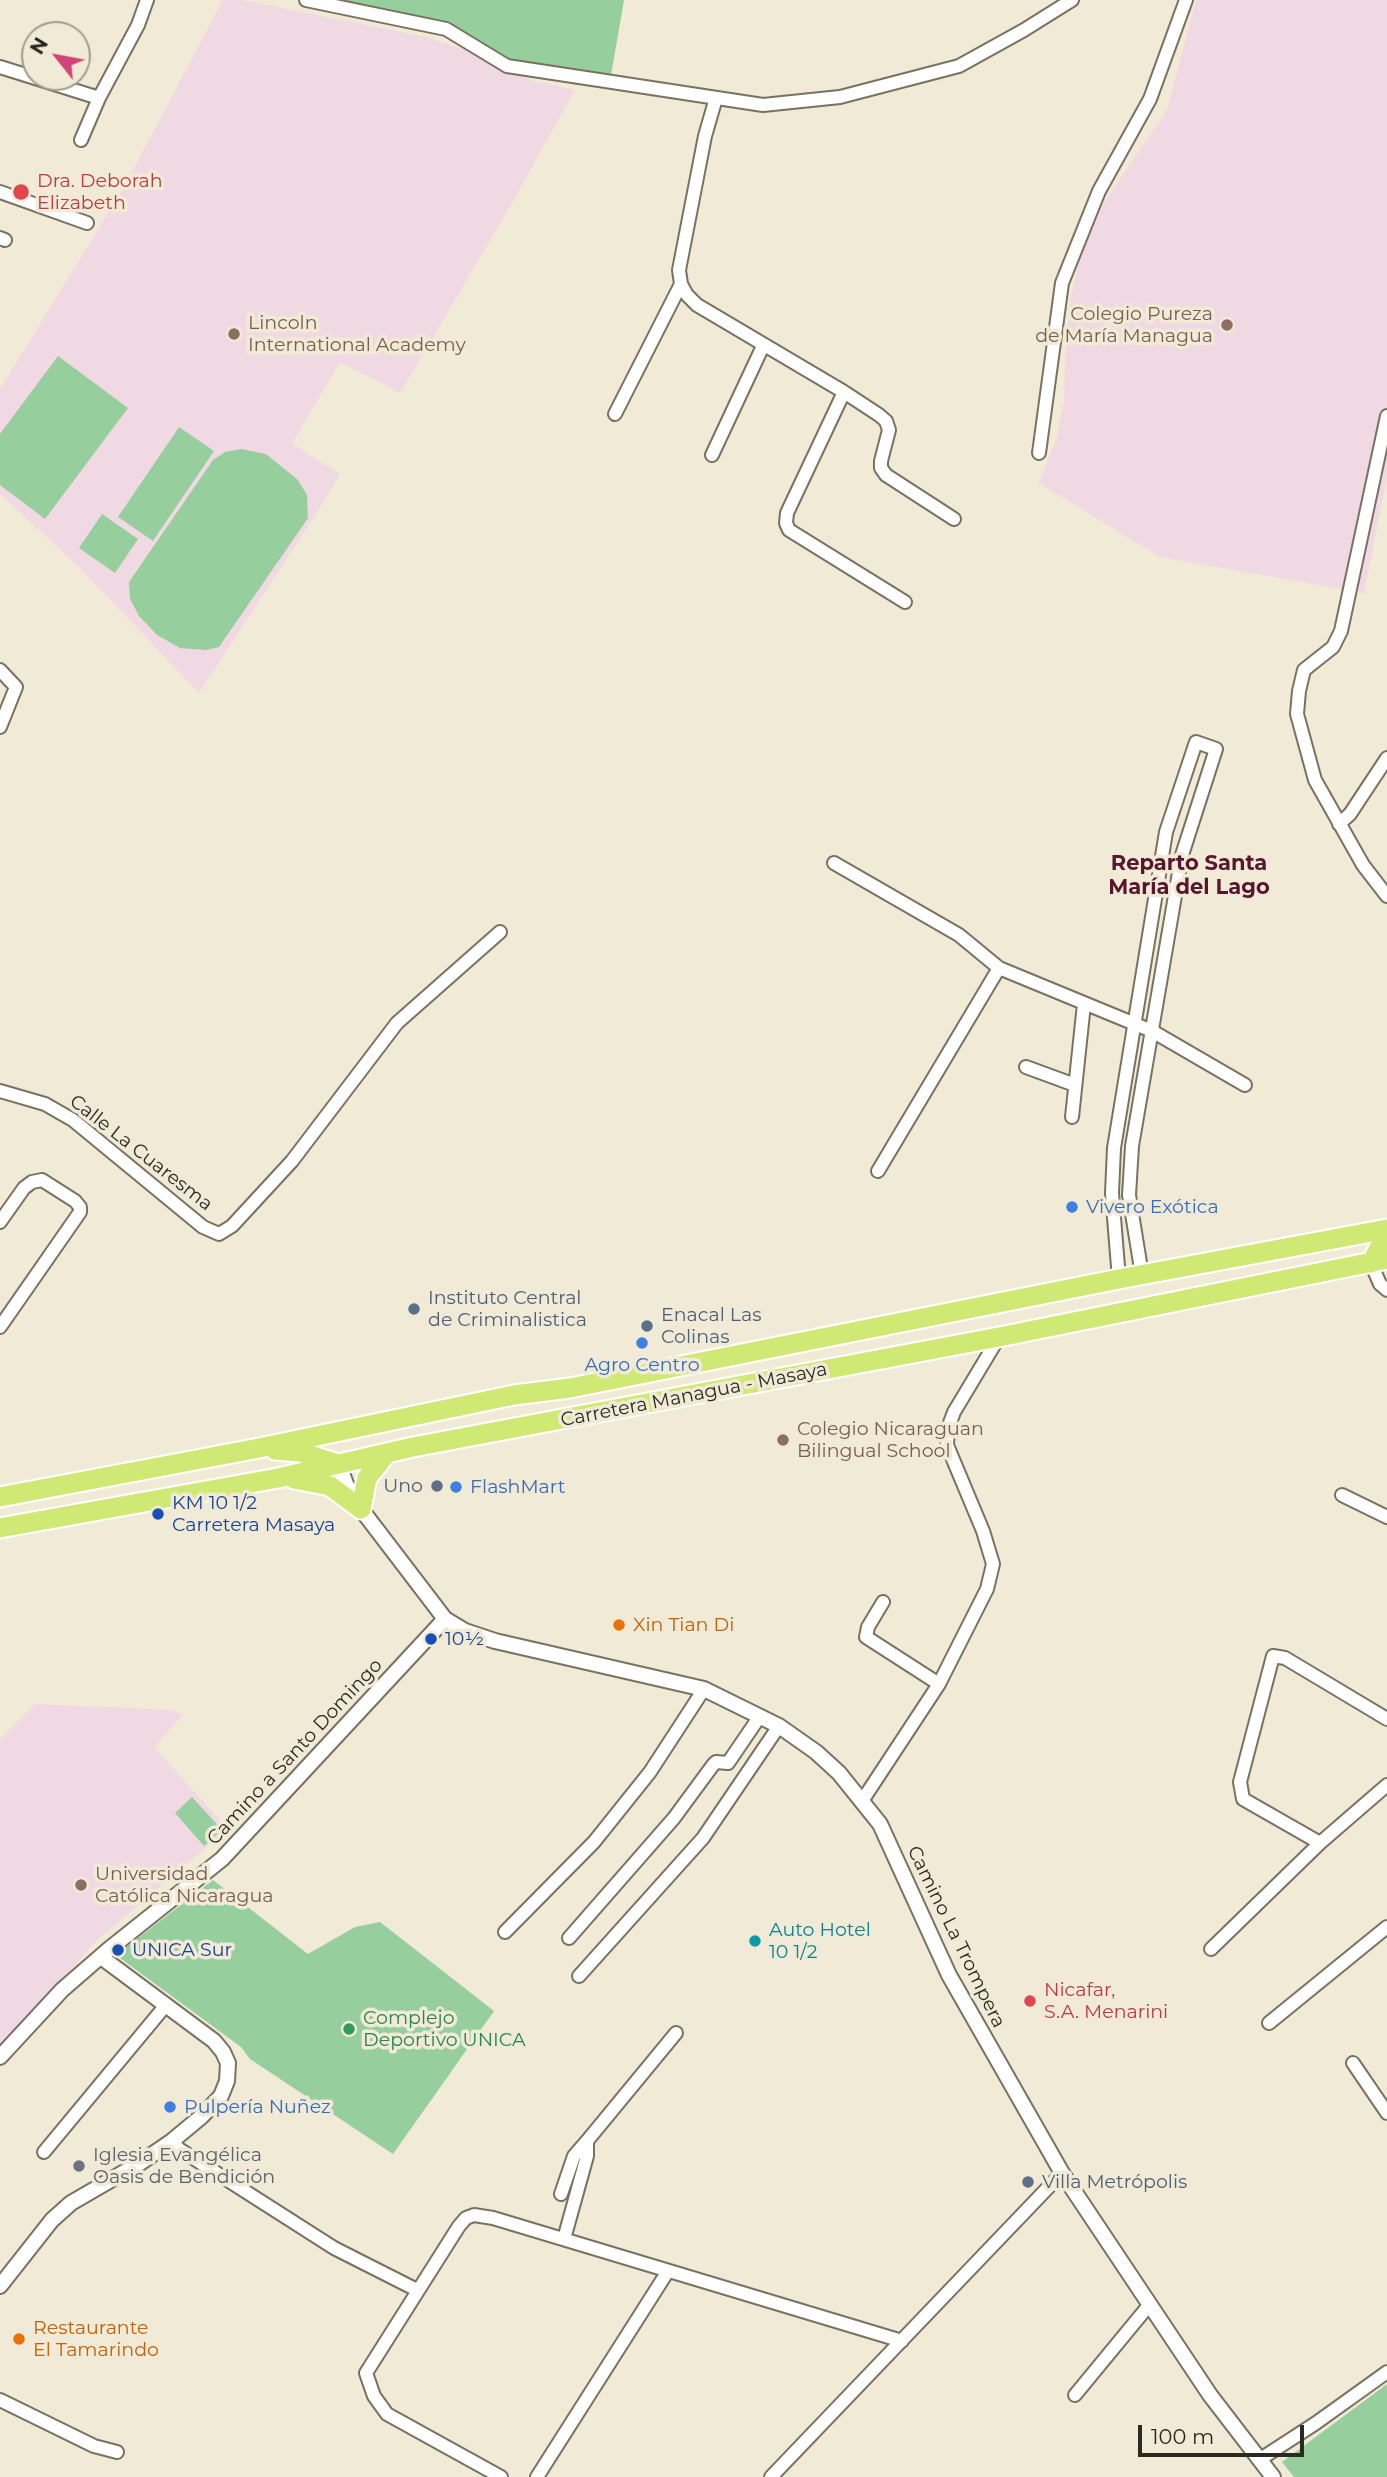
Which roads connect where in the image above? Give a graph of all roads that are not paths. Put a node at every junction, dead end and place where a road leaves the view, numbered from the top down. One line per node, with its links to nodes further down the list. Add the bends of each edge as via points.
1 (147, 0): 6 (street)
2 (306, 0): 7 (street, via 446,29 507,66)
3 (1072, 0): 7 (street, via 959,66 840,97 763,105)
4 (1186, 0): 16 (street, via 1150,99 1100,191 1062,283)
5 (0, 67): 6 (street)
6 (99, 98): 8 (street)
7 (716, 98): 11 (street, via 705,136)
8 (81, 140)
9 (0, 191): 10 (street)
10 (87, 223)
11 (681, 284): 12 (street, via 696,305); 14 (street)
12 (763, 346): 13 (street); 17 (street)
13 (844, 391): 18 (street, via 887,421 890,430 881,461 886,475); 19 (street, via 786,523 789,530)
14 (615, 414)
15 (1387, 416): 23 (street, via 1341,631 1333,647 1304,670 1299,691 1297,714 1308,758)
16 (1039, 453)
17 (712, 455)
18 (954, 519)
19 (905, 602)
20 (0, 670): 21 (street, via 16,687)
21 (0, 727)
22 (1387, 758): 23 (street)
23 (1339, 824): 25 (street)
24 (834, 863): 27 (street, via 959,935)
25 (1387, 896)
26 (500, 932): 34 (street, Calle La Cuaresma, via 397,1023 292,1161 232,1226 219,1234 203,1227 73,1120 45,1104)
27 (999, 968): 28 (street); 36 (street)
28 (1084, 1004): 29 (street); 32 (street)
29 (1133, 1023): 30 (street); 30 (street, via 1166,832 1196,742 1216,749 1182,855); 43 (street, via 1114,1148 1112,1193)
30 (1152, 1031): 33 (street); 42 (street, via 1130,1183)
31 (1026, 1067): 32 (street)
32 (1075, 1085): 35 (street)
33 (1245, 1086)
34 (0, 1091)
35 (1072, 1117)
36 (878, 1171)
37 (0, 1222): 45 (street, via 24,1188 42,1180 80,1207)
38 (1387, 1229): 39 (highway, Carretera Managua - Masaya)
39 (1346, 1235): 41 (highway); 42 (highway, Carretera Managua - Masaya)
40 (1387, 1243): 41 (highway, via 1379,1248)
41 (1379, 1261): 44 (street, via 1380,1284); 46 (highway, Carretera Managua - Masaya)
42 (1142, 1275): 43 (highway, Carretera Managua - Masaya)
43 (1119, 1279): 47 (highway, Carretera Managua - Masaya, via 570,1388)
44 (1387, 1290)
45 (0, 1327)
46 (999, 1337): 49 (highway, Carretera Managua - Masaya); 59 (street, via 947,1428 947,1444 993,1564 988,1589)
47 (514, 1395): 48 (highway, Carretera Managua - Masaya); 50 (highway, via 503,1405 386,1428 362,1441)
48 (254, 1449): 50 (highway, via 300,1452); 53 (highway, Carretera Managua - Masaya)
49 (387, 1453): 50 (highway, Carretera Managua - Masaya); 54 (highway, via 367,1478)
50 (339, 1465): 51 (highway, Carretera Managua - Masaya); 54 (street)
51 (278, 1478): 54 (highway, via 330,1486); 56 (highway, Carretera Managua - Masaya)
52 (1342, 1495): 55 (street)
53 (0, 1497)
54 (361, 1509): 58 (street)
55 (1387, 1517)
56 (0, 1528)
57 (883, 1602): 59 (street, via 866,1637)
58 (445, 1619): 60 (street, Camino La Trompera, via 495,1641); 71 (street, Camino a Santo Domingo, via 222,1859)
59 (939, 1684): 65 (street)
60 (704, 1689): 61 (street, Camino La Trompera); 68 (street, via 650,1772 594,1842)
61 (760, 1716): 63 (street, Camino La Trompera); 69 (street, via 728,1763 713,1765 674,1818)
62 (1387, 1719): 66 (street, via 1285,1658 1273,1656 1240,1782 1243,1799)
63 (779, 1726): 65 (street, Camino La Trompera, via 839,1773); 72 (street, via 703,1838)
64 (1387, 1785): 66 (street)
65 (862, 1801): 82 (street, Camino La Trompera, via 880,1824 949,1975)
66 (1320, 1843): 70 (street)
67 (1387, 1927): 74 (street)
68 (505, 1932)
69 (569, 1938)
70 (1211, 1949)
71 (101, 1957): 73 (street); 76 (street, Camino a Santo Domingo, via 62,1990)
72 (579, 1976)
73 (166, 2005): 79 (street, via 214,2042 228,2063 228,2081 221,2096); 81 (street)
74 (1269, 2023)
75 (676, 2033): 80 (street)
76 (0, 2057)
77 (1353, 2063): 78 (street)
78 (1387, 2113)
79 (172, 2141): 86 (street, via 71,2203); 87 (street, via 334,2248)
80 (587, 2141): 83 (street, via 574,2156); 84 (street)
81 (44, 2152)
82 (1062, 2173): 88 (street, Camino La Trompera); 89 (street)
83 (561, 2194)
84 (564, 2239): 85 (street); 87 (street, via 474,2215 458,2226)
85 (668, 2271): 89 (street); 96 (street)
86 (0, 2286)
87 (417, 2290): 95 (street, via 366,2373 374,2396 387,2414)
88 (1150, 2304): 91 (street); 94 (street, Camino La Trompera)
89 (902, 2341): 97 (street)
90 (1387, 2372): 94 (street)
91 (1075, 2395)
92 (0, 2400): 93 (street, via 94,2446)
93 (117, 2452)
94 (1259, 2460): 98 (street, Camino La Trompera)
95 (501, 2477)
96 (537, 2477)
97 (771, 2477)
98 (1273, 2477)

